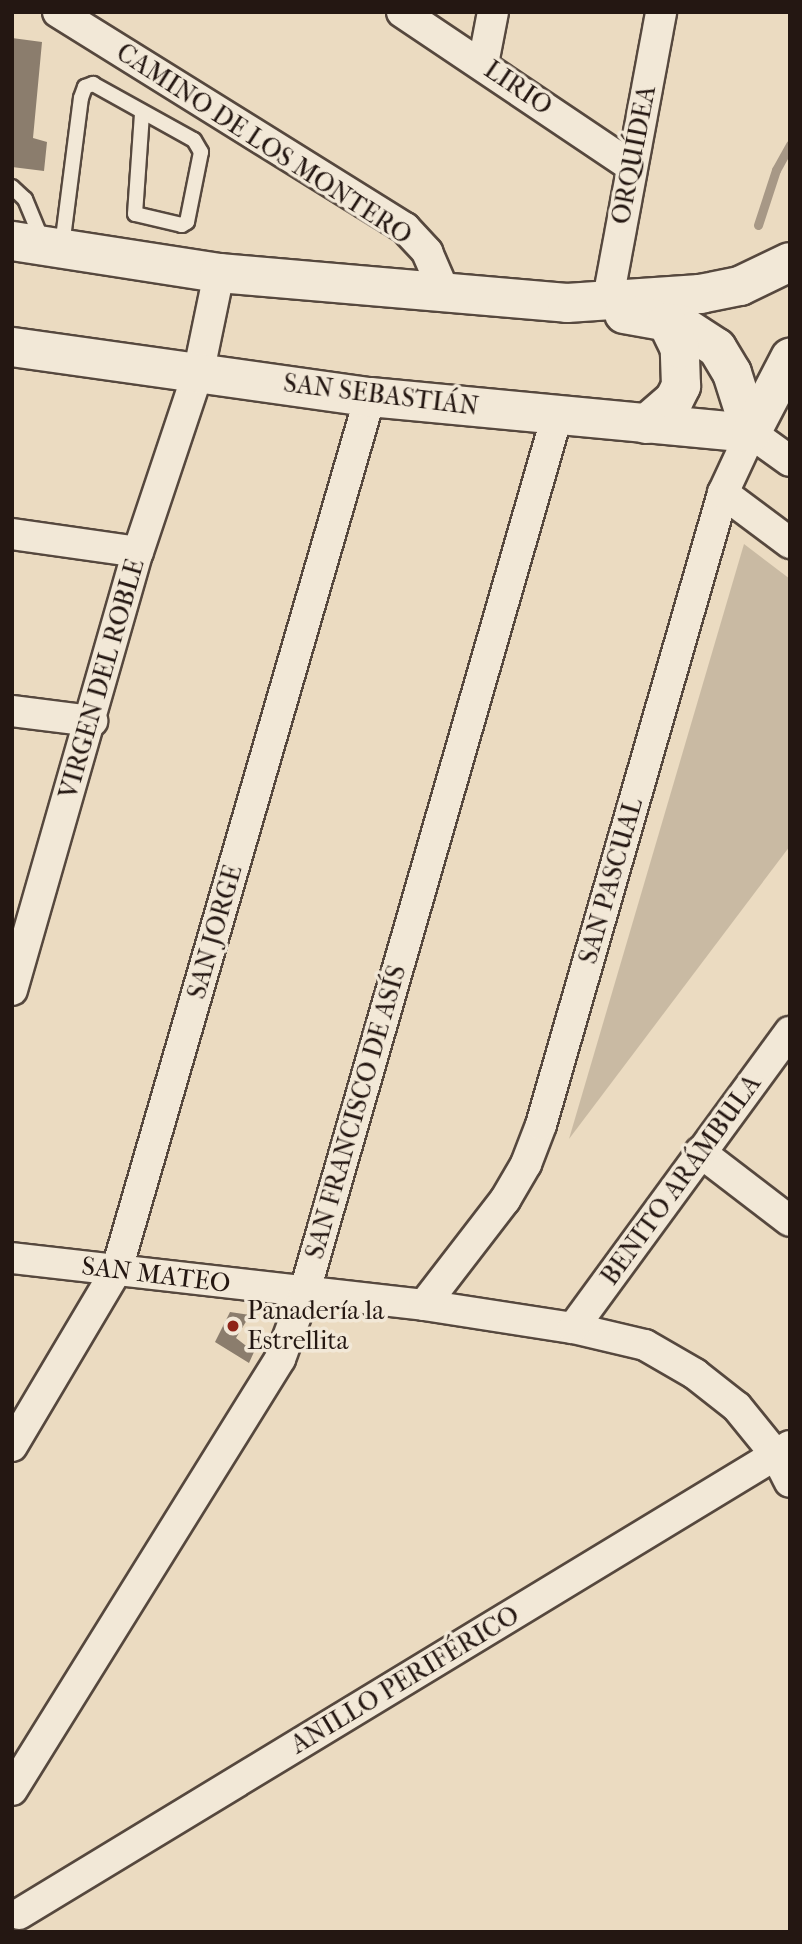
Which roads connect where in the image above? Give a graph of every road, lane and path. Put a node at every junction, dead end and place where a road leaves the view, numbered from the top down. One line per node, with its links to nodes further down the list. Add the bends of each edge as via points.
1 (58, 12): 12 (street, CAMINO DE LOS MONTERO, via 405,228 427,252)
2 (402, 12): 5 (street, LIRIO)
3 (493, 12): 5 (street)
4 (661, 12): 7 (street, ORQUÍDEA)
5 (484, 64): 7 (street, LIRIO)
6 (142, 114): 6 (lane, via 135,214 182,225 187,222 201,152 194,140); 9 (lane, via 93,84 85,87)
7 (631, 166): 13 (street, ORQUÍDEA)
8 (12, 187): 9 (lane, via 24,199)
9 (40, 244): 11 (main road)
10 (790, 261): 13 (main road, via 740,286)
11 (219, 273): 12 (main road); 18 (street, VIRGEN DEL ROBLE)
12 (446, 296): 14 (main road)
13 (617, 299): 14 (main road)
14 (567, 303): 15 (main road)
15 (667, 322): 22 (main road, via 680,349 681,386 674,400); 23 (main road, via 693,329 718,348 732,373)
16 (12, 347): 18 (main road, SAN SEBASTIÁN)
17 (790, 358): 23 (main road)
18 (199, 370): 19 (main road, SAN SEBASTIÁN); 28 (street, VIRGEN DEL ROBLE)
19 (370, 397): 21 (main road, SAN SEBASTIÁN); 37 (street, SAN JORGE)
20 (790, 397): 23 (main road)
21 (557, 416): 22 (main road, SAN SEBASTIÁN); 38 (street, SAN FRANCISCO DE ASÍS)
22 (646, 424): 23 (main road, SAN SEBASTIÁN)
23 (751, 433): 24 (street); 25 (street, SAN PASCUAL)
24 (790, 461)
25 (723, 493): 27 (street); 39 (street, SAN PASCUAL, via 541,1125 505,1200)
26 (12, 534): 28 (street)
27 (790, 543)
28 (138, 552): 30 (street, VIRGEN DEL ROBLE)
29 (12, 711): 30 (street)
30 (92, 721): 31 (street, VIRGEN DEL ROBLE)
31 (25, 902): 32 (street, VIRGEN DEL ROBLE)
32 (12, 990)
33 (790, 1032): 34 (street, BENITO ARÁMBULA)
34 (700, 1152): 35 (street); 40 (street, BENITO ARÁMBULA)
35 (790, 1221)
36 (12, 1258): 37 (street, SAN MATEO)
37 (117, 1269): 38 (street, SAN MATEO); 41 (street, SAN JORGE)
38 (304, 1294): 39 (street, SAN MATEO); 44 (street, SAN FRANCISCO DE ASÍS, via 279,1359)
39 (424, 1305): 40 (street, SAN MATEO)
40 (573, 1328): 42 (street, SAN MATEO, via 645,1345 695,1374)
41 (12, 1446)
42 (783, 1451): 43 (street, SAN MATEO); 45 (street, ANILLO PERIFÉRICO)
43 (790, 1482)
44 (12, 1790)
45 (19, 1914)

